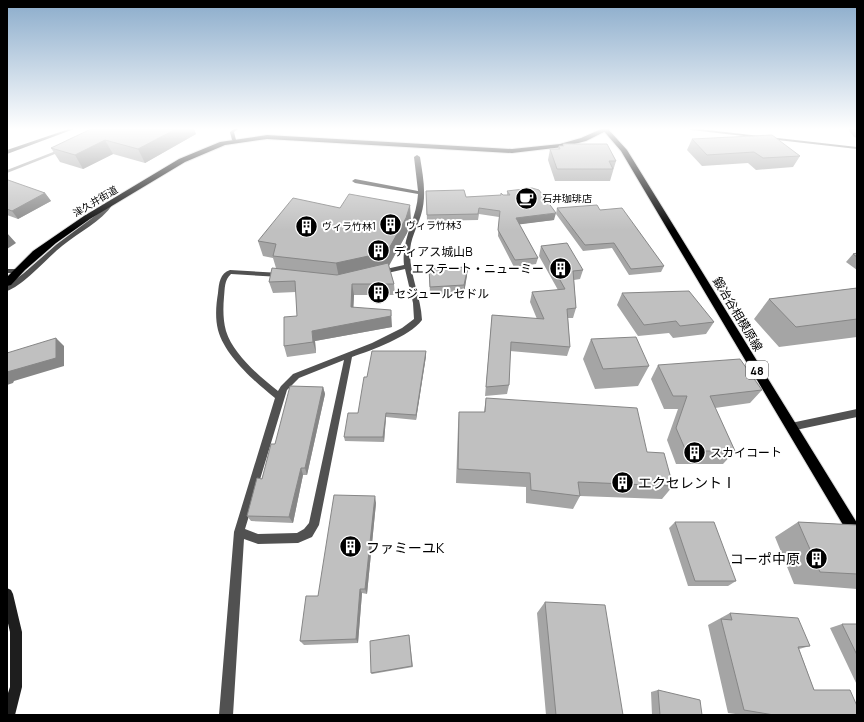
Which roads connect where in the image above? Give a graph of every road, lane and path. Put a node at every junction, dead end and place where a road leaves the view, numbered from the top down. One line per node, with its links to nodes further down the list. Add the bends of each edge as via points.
1 (180, 163): 6 (highway, 津久井街道)
2 (418, 163): 5 (street)
3 (632, 163): 17 (main road, 鍛冶谷相模原線 / 48)
4 (355, 181): 5 (street)
5 (421, 193): 7 (street, via 418,214 407,244)
6 (110, 204): 9 (highway, 津久井街道, via 58,236); 13 (street, via 105,211 59,245 36,268)
7 (407, 266): 10 (street); 14 (street, via 417,301 418,320 391,338)
8 (7, 271): 9 (street)
9 (17, 271): 12 (highway, 津久井街道)
10 (368, 276)
11 (292, 277): 15 (street, via 230,272 222,280 220,296 223,333 244,365 259,382)
12 (7, 283)
13 (7, 289)
14 (349, 354): 15 (street, via 296,376); 18 (street, via 314,525 308,534 298,538 258,539)
15 (280, 397): 18 (street)
16 (857, 413): 17 (street)
17 (791, 428): 19 (main road, 鍛冶谷相模原線 / 48)
18 (239, 532): 22 (street)
19 (857, 535)
20 (7, 594): 21 (main road, via 16,632 16,687)
21 (8, 715)
22 (226, 715)

